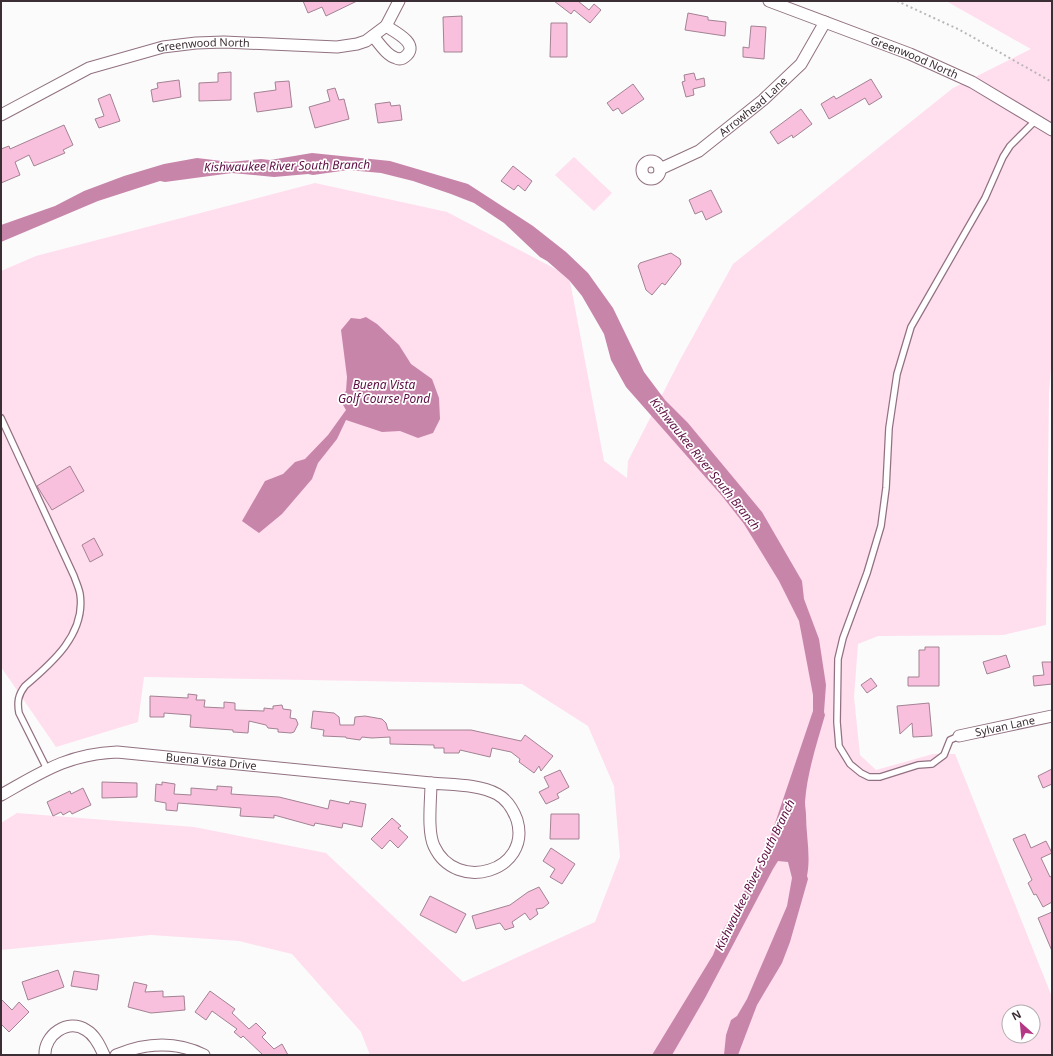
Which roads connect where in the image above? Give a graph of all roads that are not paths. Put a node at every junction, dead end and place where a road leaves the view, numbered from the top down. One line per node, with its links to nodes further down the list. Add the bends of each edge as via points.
1 (399, 1): 4 (street, Greenwood North)
2 (769, 1): 3 (street, Greenwood North)
3 (825, 22): 7 (street, Greenwood North, via 910,54 972,82); 9 (street, Arrowhead Lane, via 801,64 763,100 699,151)
4 (386, 26): 5 (street, Greenwood North); 5 (street, via 409,43 408,55 400,59 395,58)
5 (373, 36): 6 (street, Greenwood North, via 357,44 337,47 224,42 163,47 89,68)
6 (1, 115)
7 (1036, 120): 8 (street, Greenwood North); 12 (lane, via 1010,146 986,198 911,327 897,374 889,428 881,526 838,659 839,746 850,764 861,773 869,777 880,777 918,765 932,764 944,755 950,740)
8 (1052, 130)
9 (660, 170)
10 (1, 418): 13 (lane, via 80,594 80,613 76,630 64,648 25,686 17,704)
11 (1052, 716): 12 (street, Sylvan Lane)
12 (959, 736)
13 (47, 769): 14 (street, Buena Vista Drive, via 84,755 117,752); 15 (street, Buena Vista Drive)
14 (431, 783): 14 (street, Buena Vista Drive, via 481,788 498,794 505,800 515,814 518,832 514,849 505,862 488,871 469,873 460,871 444,861 430,836)
15 (1, 795)
16 (45, 1055): 17 (street, via 49,1039 60,1030 75,1026 88,1031)
17 (104, 1055)
18 (116, 1055): 19 (street, via 136,1048 174,1045)
19 (204, 1055)

